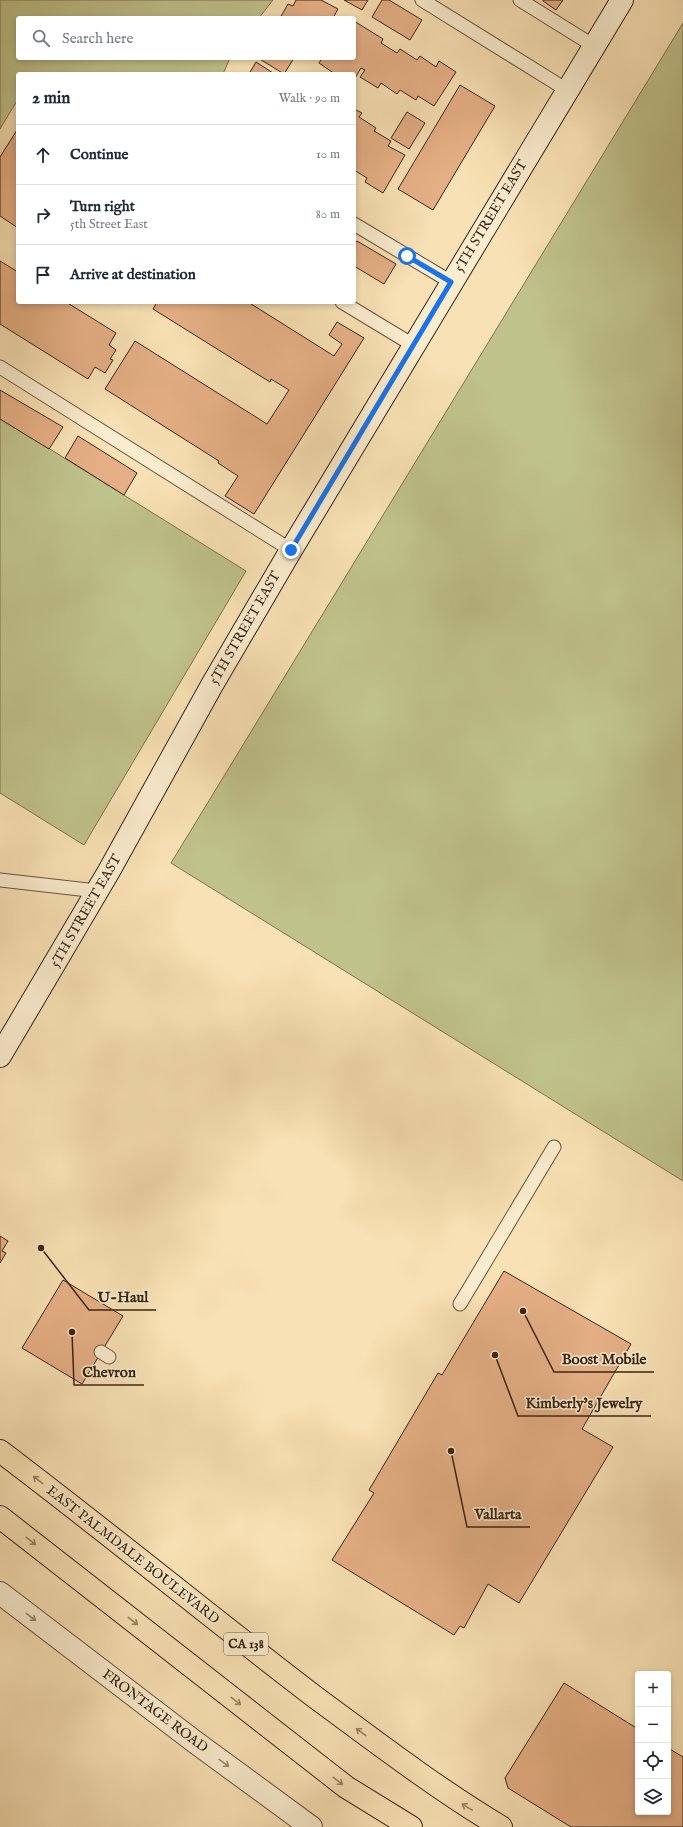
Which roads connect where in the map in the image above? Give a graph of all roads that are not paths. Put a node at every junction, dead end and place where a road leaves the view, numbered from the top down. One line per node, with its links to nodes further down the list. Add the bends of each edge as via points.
1 (422, 0): 5 (lane)
2 (520, 0): 4 (lane)
3 (622, 0): 4 (street, 5TH STREET EAST)
4 (594, 46): 5 (street, 5TH STREET EAST)
5 (567, 90): 7 (street, 5TH STREET EAST)
6 (356, 225): 7 (lane)
7 (451, 282): 9 (street, 5TH STREET EAST)
8 (345, 304): 9 (lane)
9 (414, 345): 11 (street, 5TH STREET EAST)
10 (0, 367): 11 (lane)
11 (291, 550): 13 (street, 5TH STREET EAST)
12 (0, 880): 13 (lane)
13 (97, 891): 14 (street, 5TH STREET EAST)
14 (0, 1056)
15 (554, 1147): 16 (lane)
16 (460, 1304)
17 (0, 1451): 22 (highway, EAST PALMDALE BOULEVARD / CA 138, one-way to 17, via 399,1760)
18 (0, 1517): 21 (highway, one-way to 21, via 346,1787)
19 (0, 1593): 20 (street, FRONTAGE ROAD, one-way to 20, via 195,1742)
20 (312, 1827)
21 (411, 1827)
22 (501, 1827)

